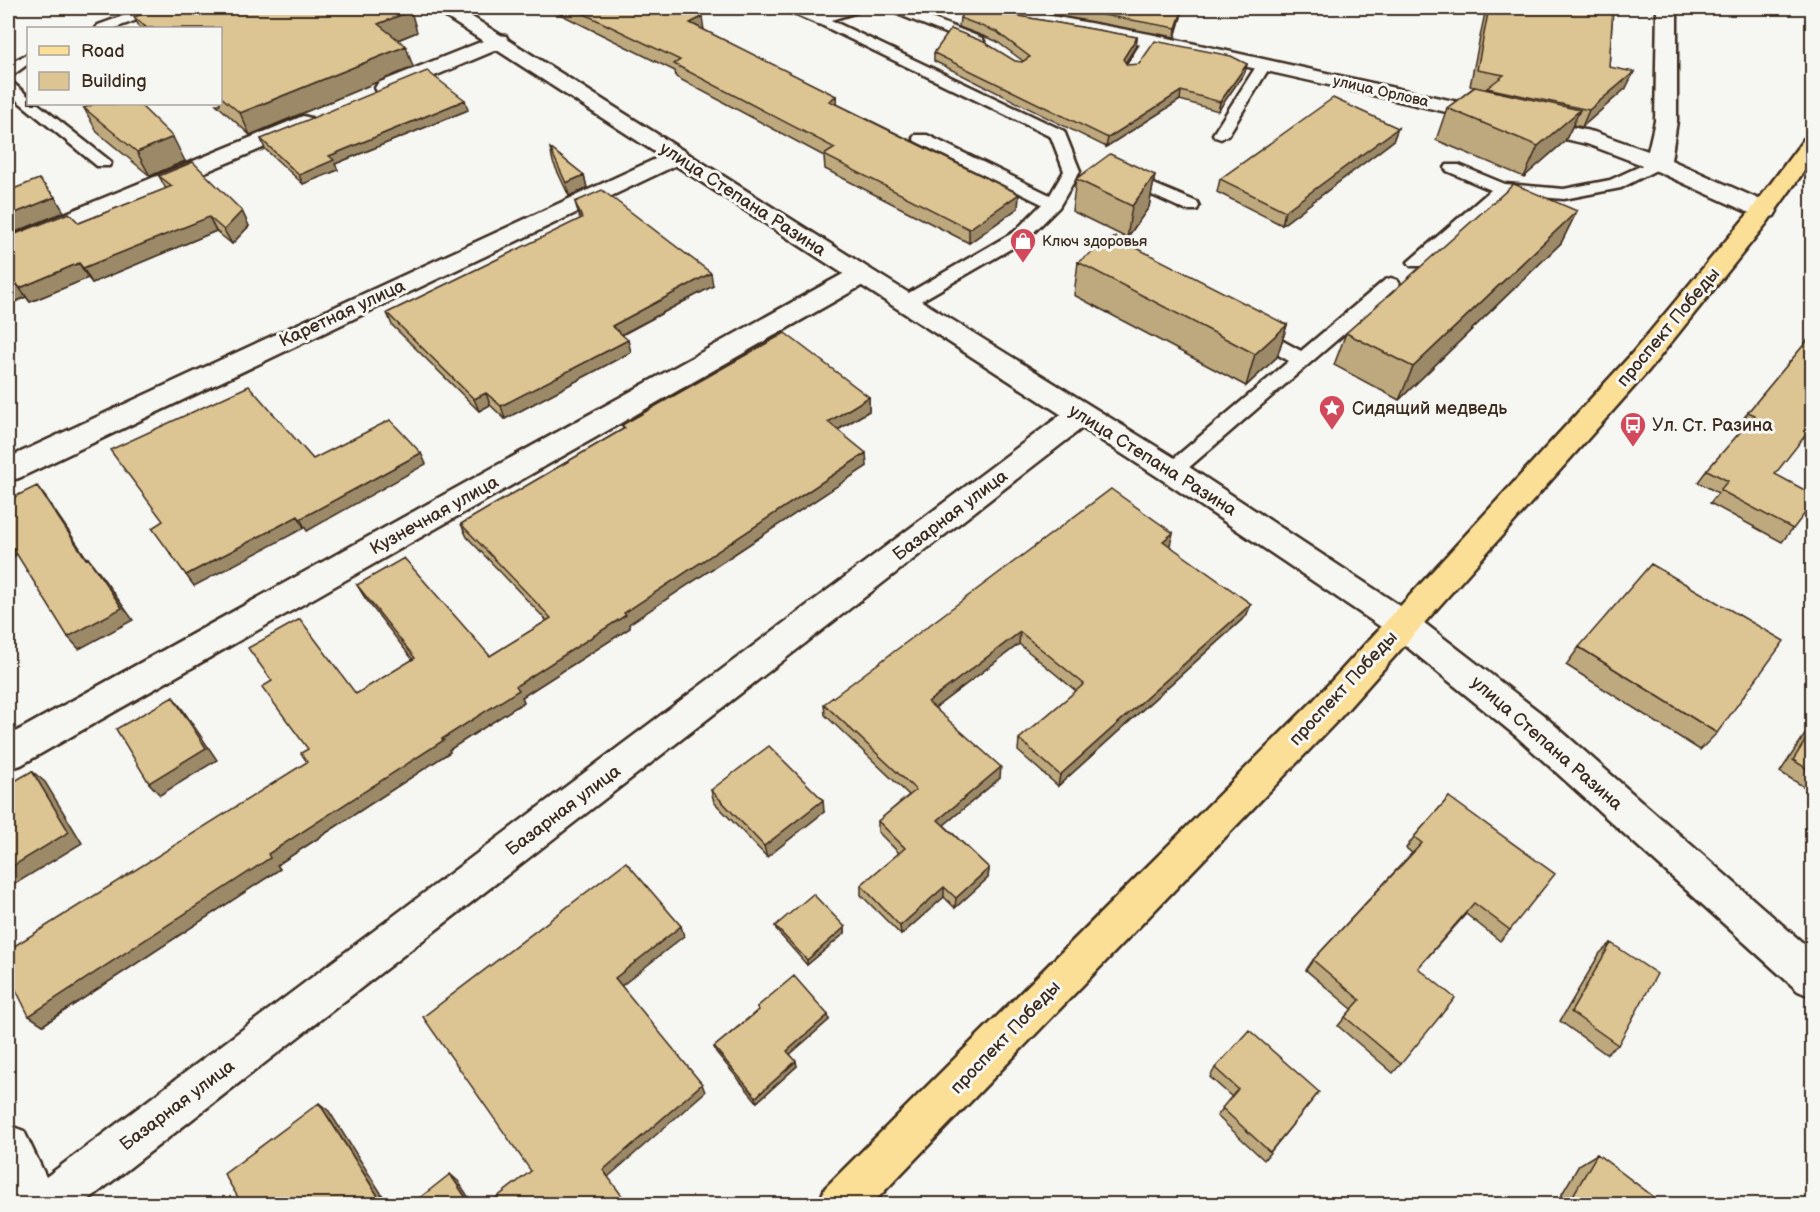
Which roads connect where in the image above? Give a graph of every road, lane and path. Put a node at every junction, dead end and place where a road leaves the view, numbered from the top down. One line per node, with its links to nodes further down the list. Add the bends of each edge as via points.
1 (157, 8): 9 (lane)
2 (445, 8): 11 (street, улица Степана Разина)
3 (796, 8): 8 (street)
4 (850, 8): 8 (street)
5 (895, 8): 12 (lane)
6 (987, 8): 10 (street, улица Орлова)
7 (1667, 8): 27 (street, via 1666,121)
8 (818, 18): 29 (lane, via 1058,134)
9 (106, 27)
10 (1150, 40): 14 (street, улица Орлова); 15 (lane)
11 (498, 41): 18 (street); 25 (street, улица Степана Разина)
12 (990, 46)
13 (27, 58): 16 (lane)
14 (1264, 65): 22 (lane); 27 (street, улица Орлова, via 1594,139)
15 (1131, 69)
16 (8, 72)
17 (8, 86): 19 (lane)
18 (362, 98)
19 (27, 101)
20 (31, 105): 26 (lane)
21 (328, 112): 34 (street)
22 (1221, 134)
23 (921, 138): 31 (lane)
24 (1812, 144): 33 (main road, проспект Победы)
25 (677, 156): 36 (street, улица Степана Разина); 42 (street, Каретная улица)
26 (103, 163)
27 (1658, 164): 30 (lane, via 1615,184 1564,194); 33 (street, улица Орлова)
28 (1453, 168): 30 (lane)
29 (1072, 171): 31 (lane); 32 (lane, via 1099,168)
30 (1502, 189): 35 (lane)
31 (1053, 203): 38 (lane, via 1020,236)
32 (1191, 206)
33 (1765, 211): 44 (main road, проспект Победы, via 1626,378)
34 (8, 246)
35 (1417, 262)
36 (861, 275): 38 (street, улица Степана Разина); 45 (street, Кузнечная улица)
37 (1391, 284): 40 (lane)
38 (906, 302): 41 (street, улица Степана Разина)
39 (1242, 327): 40 (lane)
40 (1303, 360): 43 (lane)
41 (1080, 415): 43 (street, улица Степана Разина); 49 (street, Базарная улица)
42 (8, 470)
43 (1172, 471): 44 (street, улица Степана Разина)
44 (1402, 624): 46 (street, улица Степана Разина, via 1529,725); 50 (main road, проспект Победы, via 1326,710)
45 (8, 754)
46 (1812, 977)
47 (8, 1147): 48 (street)
48 (35, 1204)
49 (46, 1204)
50 (841, 1204)

